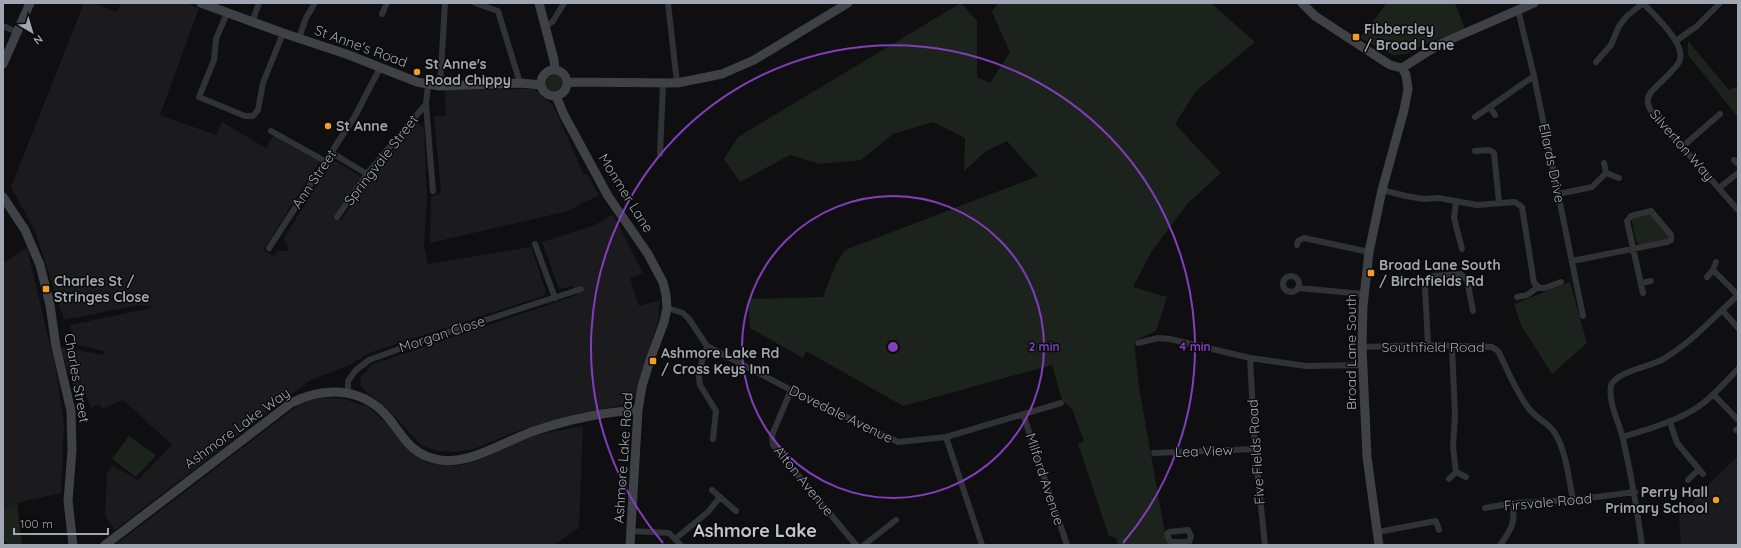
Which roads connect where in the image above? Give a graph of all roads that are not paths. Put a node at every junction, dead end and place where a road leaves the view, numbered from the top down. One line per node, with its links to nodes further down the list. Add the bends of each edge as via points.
1 (30, 3): 22 (street)
2 (201, 3): 17 (street, St Anne's Road)
3 (259, 3): 19 (street)
4 (315, 3): 24 (street)
5 (387, 3): 18 (street)
6 (445, 3): 38 (street)
7 (475, 3): 33 (street, via 498,11)
8 (539, 3): 21 (street)
9 (564, 3): 21 (street, via 553,21)
10 (668, 3): 34 (street)
11 (848, 3): 34 (street, via 754,60 722,74)
12 (1302, 3): 29 (street, via 1315,16 1390,65)
13 (1534, 3): 16 (street)
14 (1643, 3): 25 (street); 26 (street, via 1619,26 1611,45)
15 (1716, 4): 25 (street, via 1697,26)
16 (1518, 10): 29 (street, via 1440,44); 31 (street, Ellards Drive)
17 (227, 13): 19 (street, St Anne's Road); 23 (street, via 216,40 214,60 199,97 245,116 253,116 258,110 263,83)
18 (382, 14)
19 (252, 22): 23 (street, St Anne's Road)
20 (3, 26): 22 (street)
21 (545, 27): 30 (street)
22 (16, 32): 27 (street)
23 (283, 33): 24 (street, St Anne's Road)
24 (299, 38): 28 (street, St Anne's Road)
25 (1676, 41): 46 (street, Silverton Way, via 1680,49 1679,62 1650,92 1647,102 1654,115)
26 (1596, 62)
27 (3, 64)
28 (380, 68): 36 (street, St Anne's Road); 48 (street, Ann Street)
29 (1402, 68): 57 (street, Broad Lane South, via 1408,89)
30 (555, 70): 32 (street, via 563,73); 37 (street, via 543,75)
31 (1534, 76): 41 (street); 59 (street, Ellards Drive)
32 (567, 82): 35 (street); 39 (street, via 565,89)
33 (520, 83): 37 (street, St Anne's Road); 38 (street, St Anne's Road)
34 (677, 83): 35 (street)
35 (663, 84): 49 (street)
36 (428, 85): 38 (street, St Anne's Road); 40 (street)
37 (541, 85): 39 (street, via 546,94)
38 (440, 86)
39 (556, 96): 76 (street, Monmer Lane, via 608,196 644,248)
40 (426, 104): 54 (street, Springvale Street); 58 (street)
41 (1490, 106): 43 (street); 44 (street)
42 (1709, 112): 46 (street, via 1717,116)
43 (1495, 115)
44 (1475, 117)
45 (271, 131): 50 (street)
46 (1682, 146): 56 (street, Silverton Way)
47 (1475, 151): 62 (street, via 1489,150 1494,153)
48 (332, 153): 50 (street, Ann Street); 54 (street)
49 (660, 154)
50 (325, 161): 67 (street, Ann Street)
51 (1604, 163): 52 (street)
52 (1606, 173): 55 (street); 59 (street, via 1592,187)
53 (1738, 173): 56 (street)
54 (367, 174): 64 (street, Springvale Street)
55 (1619, 178)
56 (1719, 188): 63 (street, Silverton Way)
57 (1382, 190): 61 (street, via 1406,196); 70 (street, Broad Lane South)
58 (433, 191)
59 (1558, 194): 71 (street, Ellards Drive)
60 (3, 197): 129 (street, Charles Street, via 25,230 40,265 50,305 56,347 71,411 72,450 68,501)
61 (1456, 202): 62 (street, via 1477,205); 68 (street, via 1454,218)
62 (1499, 202): 79 (street, via 1515,202 1522,207 1531,273)
63 (1738, 210)
64 (337, 217)
65 (535, 244): 86 (street)
66 (1296, 245): 70 (street, via 1304,238)
67 (269, 248)
68 (1462, 249)
69 (1634, 249): 69 (street, via 1627,221 1631,216 1651,212 1671,235 1671,240); 71 (street); 78 (street)
70 (1369, 252): 83 (street, Broad Lane South)
71 (1572, 262): 90 (street, Ellards Drive)
72 (1716, 262): 73 (street)
73 (1713, 270): 74 (street); 84 (street)
74 (1707, 277)
75 (1651, 281): 78 (street)
76 (663, 282): 87 (street, Ashmore Lake Road)
77 (1561, 282): 79 (street, via 1545,288)
78 (1641, 283): 82 (street)
79 (1538, 287): 85 (street, via 1528,295)
80 (1298, 288): 83 (street)
81 (581, 289): 86 (street, Morgan Close)
82 (1643, 293)
83 (1364, 294): 96 (street, Broad Lane South)
84 (1738, 295): 88 (street)
85 (1517, 297)
86 (554, 298): 101 (street, Morgan Close, via 369,360 348,380)
87 (667, 308): 94 (street, Dovedale Avenue, via 683,313); 104 (street, Ashmore Lake Road, via 642,386)
88 (1722, 310): 91 (street); 109 (street, via 1666,358 1613,381 1611,401)
89 (1473, 311): 93 (street, via 1467,280 1461,274 1432,276 1425,287)
90 (1583, 316)
91 (1738, 328)
92 (1138, 343): 97 (street, via 1158,338 1170,339)
93 (1428, 345): 95 (street, Southfield Road); 96 (street, Southfield Road)
94 (707, 346): 100 (street, Dovedale Avenue); 110 (street, via 699,378 700,385 716,410)
95 (1452, 346): 113 (street, via 1455,415 1453,448); 120 (street, Southfield Road, via 1492,347 1498,351 1523,401 1556,434 1561,445)
96 (1362, 347): 98 (street, Broad Lane South)
97 (1250, 358): 98 (street, via 1306,366); 111 (street, Five Fields Road)
98 (1364, 365): 127 (street, Broad Lane South, via 1367,457)
99 (1738, 368): 102 (street)
100 (791, 390): 108 (street, Dovedale Avenue, via 898,442); 133 (street, Alton Avenue, via 772,435 773,445)
101 (348, 393): 104 (street, Ashmore Lake Way, via 379,409 411,447 427,456 449,461 475,456 536,430 609,412); 130 (street, Ashmore Lake Way, via 314,393 291,403)
102 (1714, 394): 106 (street); 107 (street, via 1698,407)
103 (1061, 403): 105 (street, Dovedale Avenue)
104 (638, 410): 126 (street, Ashmore Lake Road)
105 (1023, 414): 108 (street, Dovedale Avenue); 136 (street, Milford Avenue)
106 (1738, 420)
107 (1670, 422): 109 (street); 116 (street, via 1677,443 1701,472)
108 (946, 437): 135 (street)
109 (1622, 437): 118 (street)
110 (713, 440)
111 (1255, 449): 112 (street, Lea View); 137 (street, Five Fields Road)
112 (1154, 453)
113 (1456, 472): 114 (street); 115 (street)
114 (1466, 478)
115 (1449, 479)
116 (1688, 480)
117 (712, 490): 119 (street)
118 (1635, 492): 120 (street, Firsvale Road); 140 (street)
119 (720, 497): 123 (street); 128 (street, via 708,512)
120 (1573, 500): 121 (street, Firsvale Road)
121 (1514, 503): 122 (street, Firsvale Road); 139 (street, via 1515,519 1512,529)
122 (1485, 508)
123 (736, 512)
124 (896, 520): 134 (street)
125 (1439, 530): 127 (street, via 1436,521)
126 (632, 531): 128 (street, via 669,533); 131 (street, Ashmore Lake Road)
127 (1378, 532): 138 (street, Broad Lane South)
128 (675, 538): 132 (street)
129 (73, 545)
130 (105, 545)
131 (630, 545)
132 (681, 545)
133 (856, 545)
134 (864, 545)
135 (982, 545)
136 (1067, 545)
137 (1265, 545)
138 (1379, 545)
139 (1500, 545)
140 (1642, 545)

